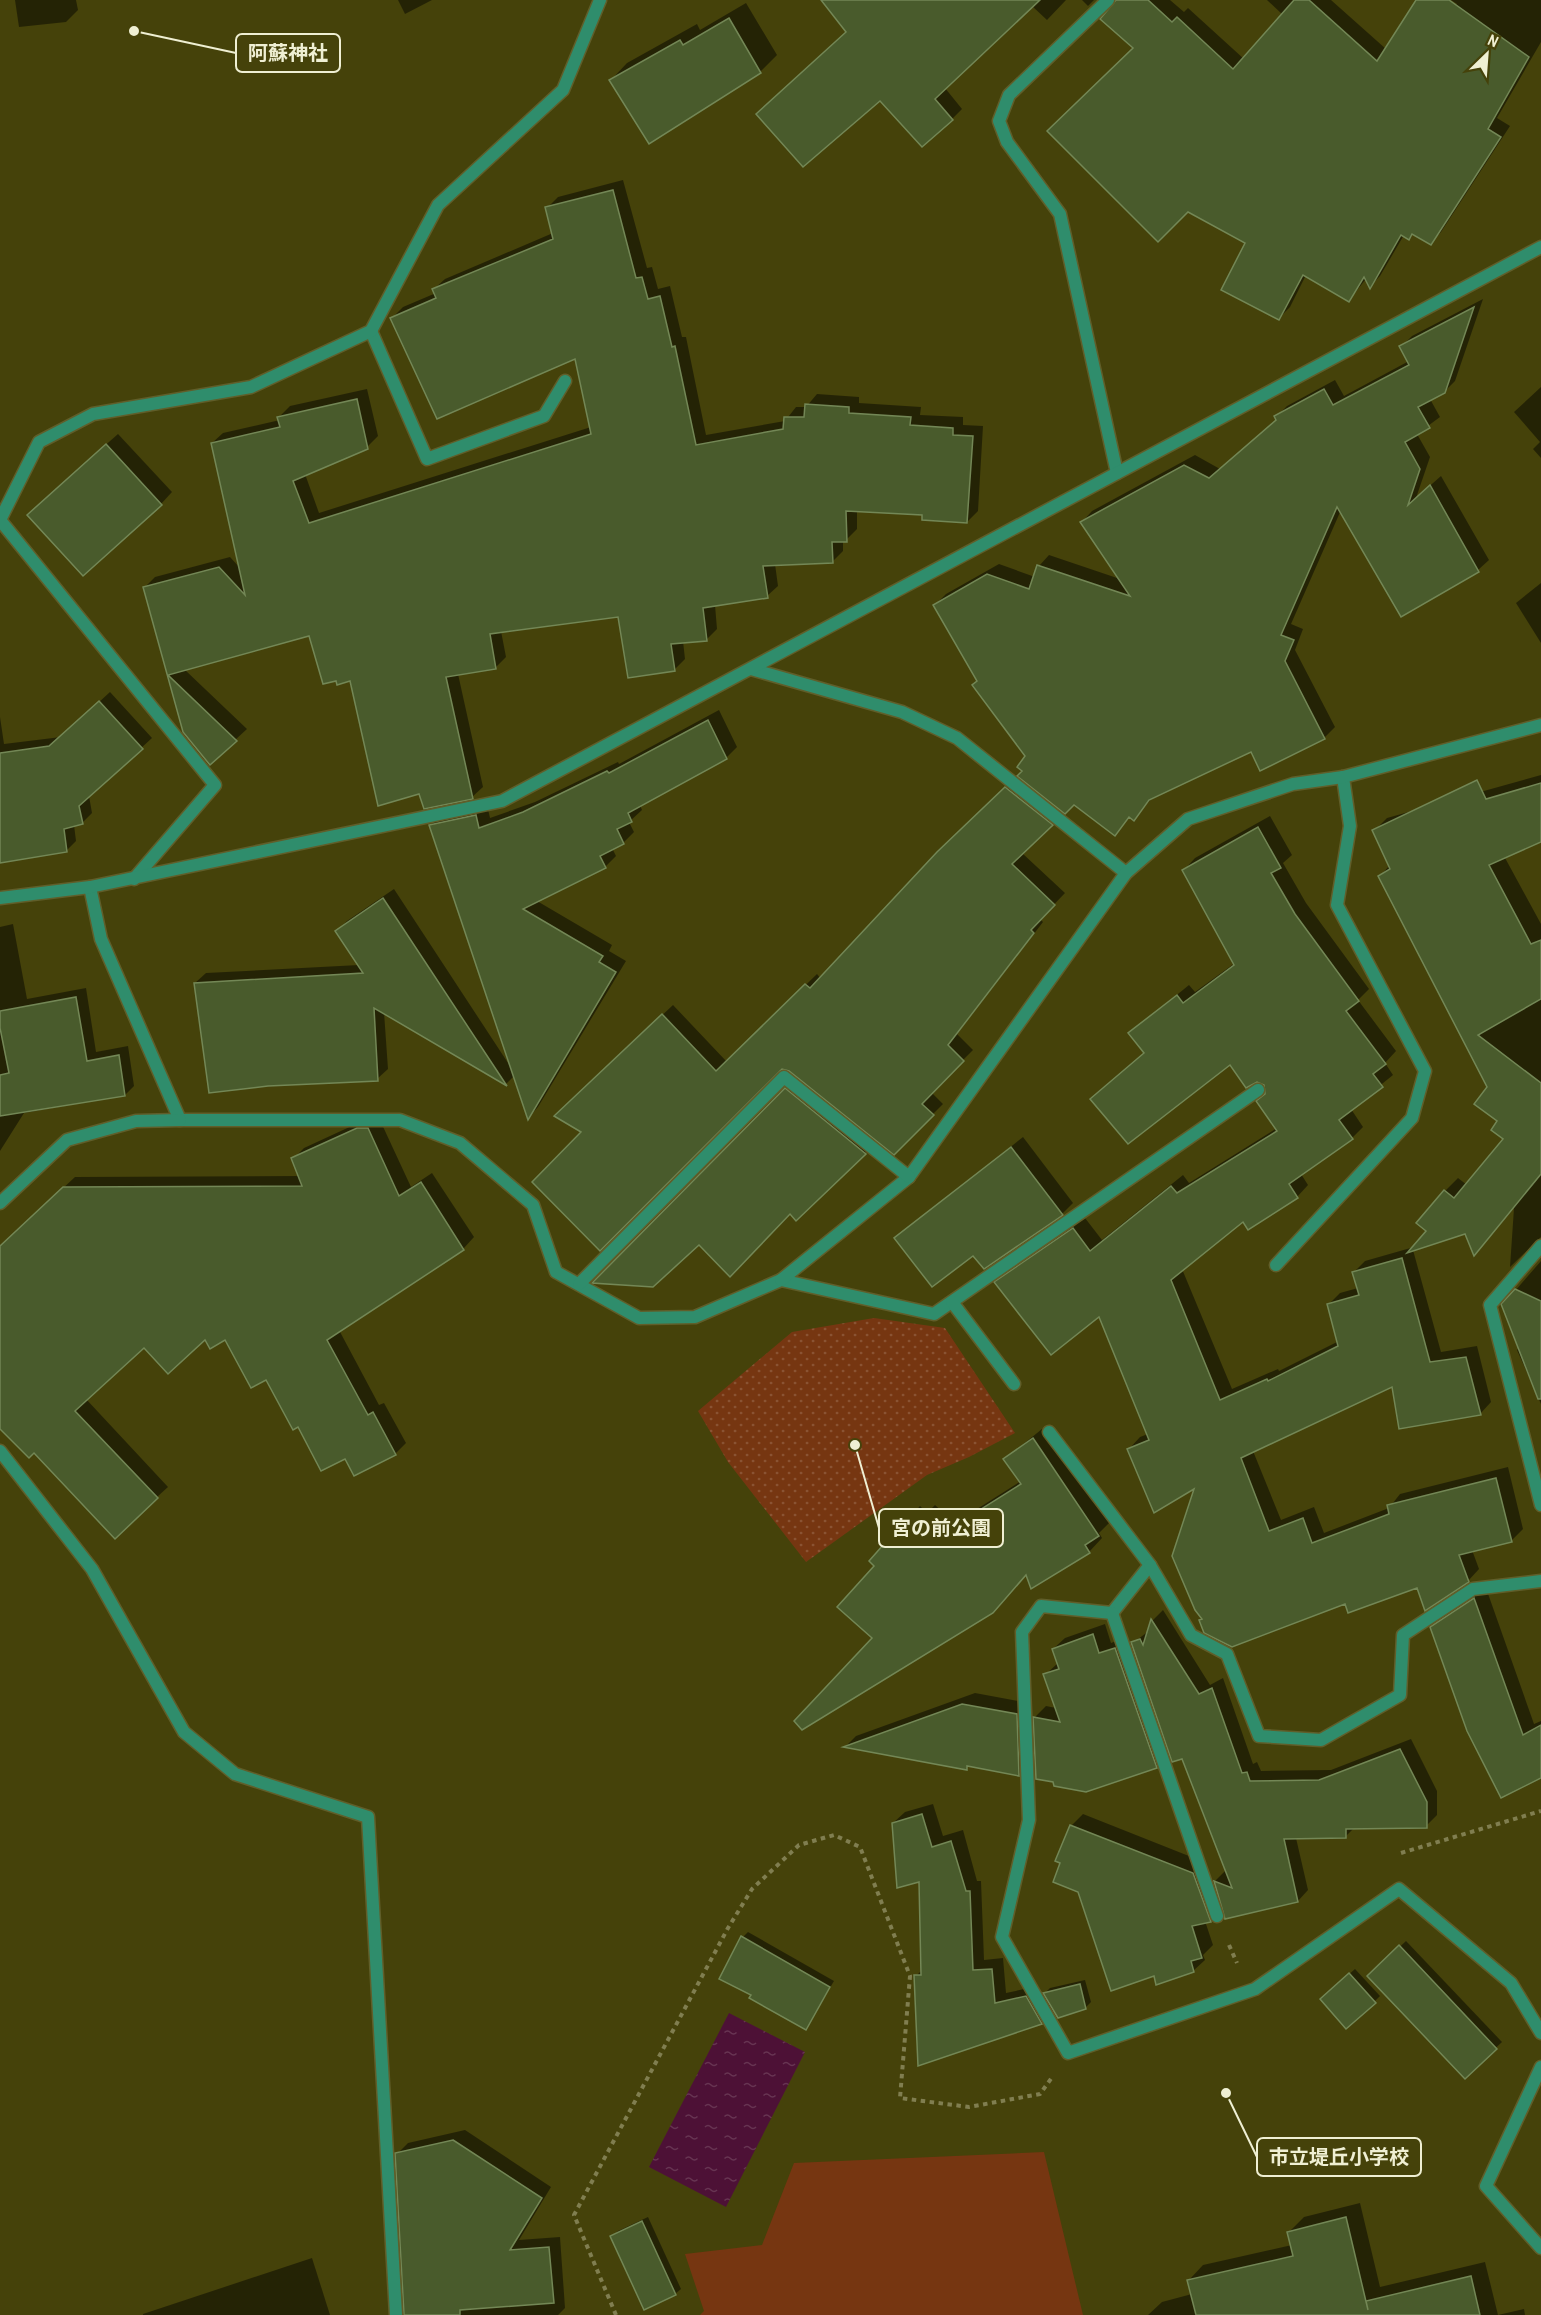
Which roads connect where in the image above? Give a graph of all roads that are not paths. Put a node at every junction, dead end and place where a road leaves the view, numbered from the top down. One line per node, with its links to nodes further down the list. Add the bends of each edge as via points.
1 (600, 0): 4 (street, via 563,90 438,204)
2 (1108, 0): 6 (street, via 1009,95 999,121 1007,142 1060,214)
3 (1541, 246): 6 (street)
4 (371, 331): 5 (street, via 427,459 544,416); 7 (street, via 251,387 93,414 39,442)
5 (565, 381)
6 (1117, 473): 8 (street)
7 (0, 520): 12 (street, via 215,785)
8 (752, 669): 11 (street, via 902,712 957,738); 12 (street, via 502,801)
9 (1541, 725): 10 (street)
10 (1342, 777): 11 (street, via 1293,784 1188,819); 20 (street, via 1350,825 1336,905 1425,1071 1412,1118)
11 (1126, 873): 17 (street)
12 (134, 879): 13 (street)
13 (90, 887): 14 (street); 16 (street, via 101,939)
14 (0, 898)
15 (1258, 1090): 23 (street)
16 (180, 1120): 18 (street, via 136,1121 67,1140); 22 (street, via 400,1120 460,1143 533,1205 556,1272)
17 (909, 1177): 21 (street); 22 (street, via 784,1077)
18 (0, 1203)
19 (1541, 1246): 27 (street, via 1490,1305)
20 (1276, 1265)
21 (781, 1280): 22 (street, via 695,1317 639,1318); 23 (street, via 934,1314)
22 (579, 1284)
23 (952, 1302): 24 (street)
24 (1014, 1384)
25 (1049, 1432): 28 (street)
26 (0, 1451): 35 (street, via 92,1569 184,1732 236,1774 368,1817)
27 (1541, 1505)
28 (1150, 1565): 29 (street, via 1191,1635 1227,1654 1259,1736 1321,1740 1400,1695 1403,1635 1473,1588); 30 (street)
29 (1541, 1581)
30 (1112, 1612): 31 (street); 32 (street, via 1041,1606 1022,1632 1029,1820 1002,1937 1068,2053 1255,1989 1399,1889 1511,1983)
31 (1217, 1916)
32 (1541, 2033)
33 (1541, 2067): 34 (street, via 1486,2186)
34 (1541, 2248)
35 (396, 2315)

